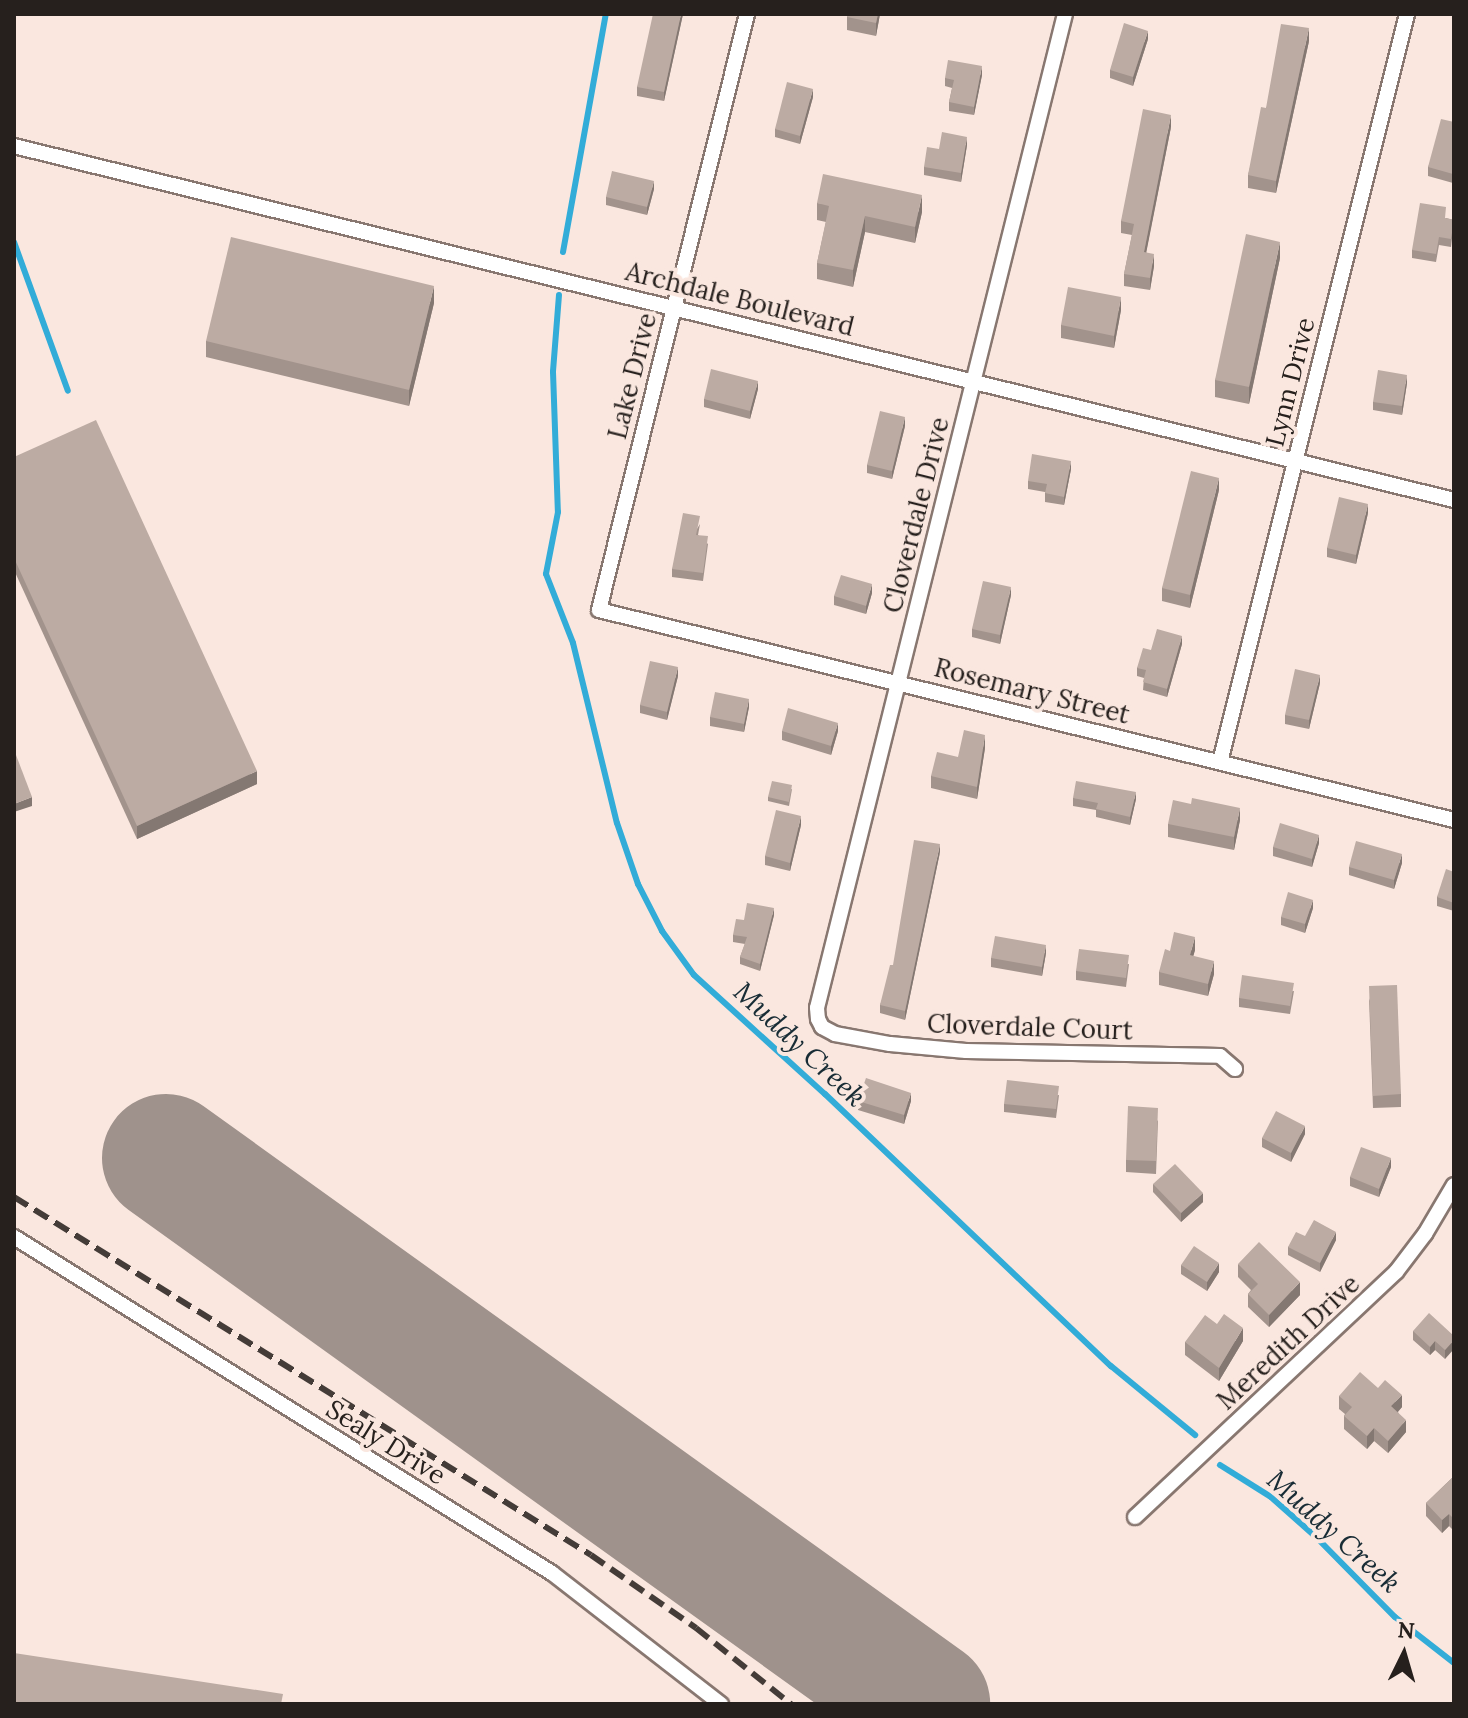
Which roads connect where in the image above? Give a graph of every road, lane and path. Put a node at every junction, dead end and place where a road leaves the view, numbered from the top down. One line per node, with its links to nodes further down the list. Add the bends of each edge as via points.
1 (747, 14): 5 (street, Lake Drive)
2 (1065, 14): 6 (street, Cloverdale Drive)
3 (1407, 14): 7 (street, Lynn Drive)
4 (14, 146): 5 (street, Archdale Boulevard)
5 (674, 307): 6 (street, Archdale Boulevard); 9 (street, Lake Drive)
6 (974, 382): 7 (street, Archdale Boulevard); 10 (street, Cloverdale Drive)
7 (1295, 462): 8 (street, Archdale Boulevard); 11 (street, Lynn Drive)
8 (1454, 500)
9 (599, 610): 10 (street, Rosemary Street)
10 (899, 683): 11 (street, Rosemary Street); 13 (street, Cloverdale Drive, via 817,1008)
11 (1220, 762): 12 (street, Rosemary Street)
12 (1454, 820)
13 (822, 1027): 14 (street, Cloverdale Court, via 850,1039 966,1051 1220,1056)
14 (1235, 1069)
15 (1454, 1185): 17 (street, Meredith Drive, via 1396,1272)
16 (14, 1237): 18 (street, Sealy Drive, via 552,1573)
17 (1135, 1517)
18 (721, 1704)

